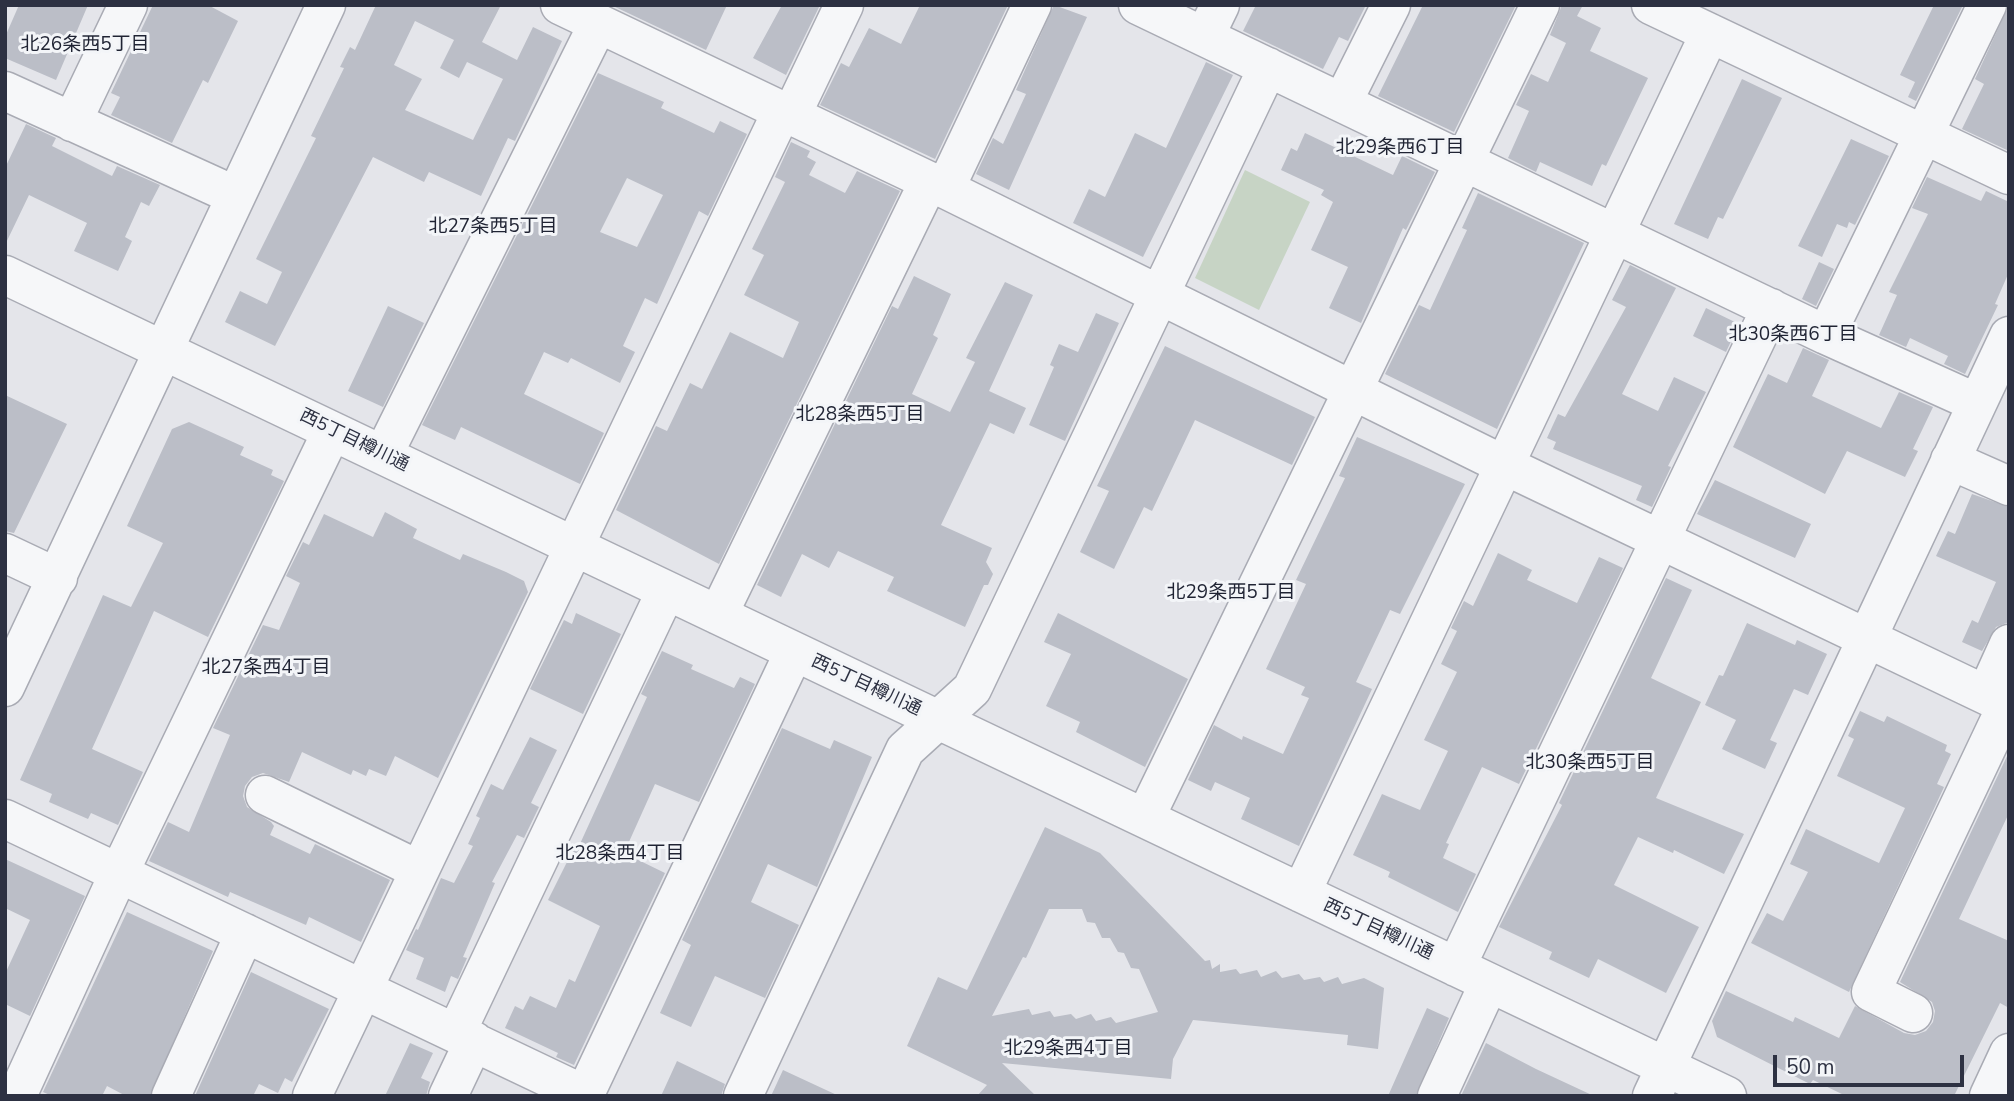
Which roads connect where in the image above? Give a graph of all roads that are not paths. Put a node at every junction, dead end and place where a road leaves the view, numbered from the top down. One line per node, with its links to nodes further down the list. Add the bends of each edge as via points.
1 (128, 5): 18 (street)
2 (327, 5): 23 (street)
3 (559, 5): 13 (street)
4 (844, 5): 17 (street)
5 (1032, 5): 22 (street)
6 (1138, 5): 11 (street)
7 (1391, 5): 16 (street)
8 (1540, 5): 20 (street)
9 (1651, 5): 12 (street)
10 (1987, 5): 19 (street)
11 (1212, 21): 14 (street)
12 (1699, 21): 19 (street); 24 (street)
13 (598, 24): 17 (street); 34 (street)
14 (1268, 66): 16 (street); 26 (street)
15 (5, 91): 18 (street)
16 (1342, 103): 20 (street)
17 (786, 114): 22 (street); 39 (street)
18 (72, 122): 23 (street)
19 (1924, 135): 21 (street); 28 (street)
20 (1465, 161): 24 (street); 31 (street)
21 (2009, 175)
22 (937, 185): 26 (street); 43 (street)
23 (236, 196): 30 (street)
24 (1616, 233): 27 (street); 36 (street)
25 (5, 275): 30 (street, 西5丁目樽川通)
26 (1159, 296): 31 (street); 49 (street, via 972,689)
27 (1771, 308): 28 (street); 38 (street)
28 (1826, 335): 32 (street)
29 (2009, 337): 32 (street)
30 (162, 349): 33 (street, 西5丁目樽川通); 41 (street)
31 (1353, 391): 36 (street); 51 (street)
32 (1977, 403): 35 (street)
33 (332, 431): 34 (street, 西5丁目樽川通); 54 (street)
34 (383, 455): 39 (street, 西5丁目樽川通)
35 (1951, 460): 37 (street); 44 (street)
36 (1506, 466): 38 (street); 55 (street)
37 (2009, 486)
38 (1661, 540): 44 (street); 57 (street)
39 (575, 547): 42 (street, 西5丁目樽川通); 53 (street)
40 (5, 553): 41 (street)
41 (58, 578): 47 (street)
42 (666, 591): 43 (street, 西5丁目樽川通); 60 (street)
43 (718, 615): 46 (street, 西5丁目樽川通)
44 (1866, 638): 48 (street); 62 (street)
45 (2009, 644): 48 (street)
46 (794, 652): 49 (street, 西5丁目樽川通); 63 (street)
47 (7, 680)
48 (2000, 702): 59 (street, via 1871,992)
49 (938, 720): 51 (street, 西5丁目樽川通); 68 (street, via 905,751)
50 (265, 795): 53 (street)
51 (1144, 818): 55 (street, 西5丁目樽川通)
52 (5, 819): 54 (street)
53 (419, 870): 58 (street)
54 (119, 873): 56 (street); 64 (street)
55 (1301, 893): 57 (street, 西5丁目樽川通)
56 (245, 933): 58 (street); 65 (street)
57 (1472, 975): 62 (street, 西5丁目樽川通); 69 (street)
58 (362, 988): 60 (street); 66 (street)
59 (1913, 1013)
60 (465, 1037): 63 (street); 67 (street)
61 (2009, 1054): 71 (street)
62 (1659, 1081): 70 (street, 西5丁目樽川通)
63 (585, 1095)
64 (17, 1096)
65 (171, 1096)
66 (312, 1096)
67 (448, 1096)
68 (743, 1096)
69 (1437, 1096)
70 (1727, 1096)
71 (1989, 1096)

